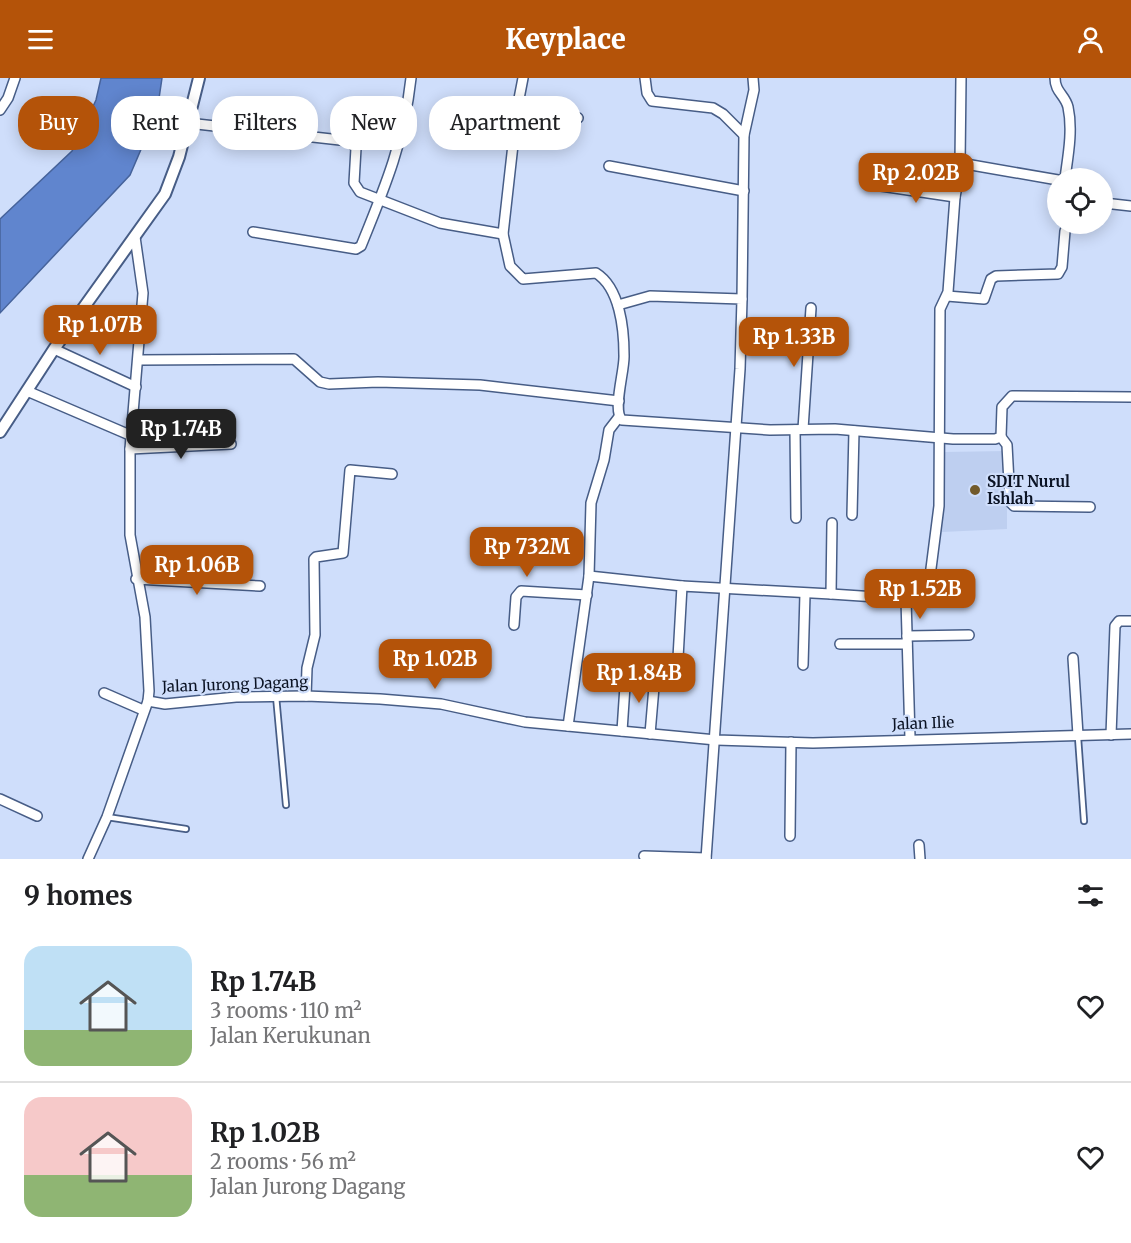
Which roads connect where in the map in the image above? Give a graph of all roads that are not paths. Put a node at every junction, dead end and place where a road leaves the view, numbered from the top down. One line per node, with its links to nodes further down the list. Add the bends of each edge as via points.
1 (15, 78): 11 (street)
2 (199, 78): 9 (street)
3 (411, 78): 23 (street, via 403,135)
4 (523, 78): 10 (street)
5 (645, 78): 13 (street, via 652,101 713,108)
6 (753, 78): 13 (street)
7 (961, 78): 16 (street)
8 (1055, 78): 18 (street, via 1056,90 1069,110)
9 (195, 96)
10 (519, 96)
11 (0, 110)
12 (200, 124): 23 (street, via 349,141 356,148 356,186 360,192)
13 (744, 135): 21 (street)
14 (179, 150): 29 (street, via 165,194)
15 (512, 150): 27 (street)
16 (961, 165): 19 (street); 22 (street)
17 (609, 166): 21 (street)
18 (1066, 168)
19 (1047, 178)
20 (881, 186): 22 (street)
21 (744, 191): 31 (street)
22 (955, 197): 30 (street)
23 (380, 200): 26 (street, via 361,246 356,249); 27 (street, via 440,223)
24 (1113, 204): 25 (street)
25 (1131, 207)
26 (253, 232)
27 (503, 234): 32 (street, via 510,266 523,279 596,273 604,278)
28 (1065, 234): 30 (street, via 1058,274 996,276 991,279 984,299)
29 (135, 237): 34 (street); 35 (street, via 143,292)
30 (947, 296): 47 (street, via 940,309)
31 (742, 299): 32 (street, via 650,296); 41 (street)
32 (618, 305): 39 (street, via 625,356)
33 (810, 308): 42 (street)
34 (54, 349): 36 (street); 37 (street)
35 (139, 360): 36 (street); 39 (street, via 294,359 320,382 329,384 480,385)
36 (136, 387): 45 (street)
37 (27, 391): 44 (street); 45 (street)
38 (1131, 397): 46 (street, via 1011,396 1002,407)
39 (619, 401): 40 (street)
40 (619, 417): 41 (street, via 641,422); 55 (street, via 609,430 591,503)
41 (735, 426): 42 (street); 59 (street)
42 (799, 429): 43 (street); 53 (street)
43 (854, 431): 47 (street); 52 (street)
44 (0, 432)
45 (132, 435): 49 (street)
46 (1001, 437): 47 (street); 51 (street, via 1007,445 1010,502 1014,506)
47 (940, 438): 63 (street, via 939,506 928,592 922,598)
48 (231, 444): 49 (street)
49 (130, 448): 56 (street, via 130,535)
50 (392, 474): 76 (street, via 350,470 343,553 314,559 315,635 307,668)
51 (1090, 507)
52 (852, 515)
53 (796, 518)
54 (832, 523): 61 (street)
55 (589, 576): 58 (street); 62 (street)
56 (136, 579): 57 (street); 77 (street, via 145,617)
57 (260, 586)
58 (682, 586): 59 (street); 69 (street)
59 (724, 589): 60 (street); 86 (street)
60 (805, 594): 61 (street); 71 (street)
61 (831, 594): 63 (street)
62 (587, 595): 65 (street, via 521,591 516,597); 79 (street)
63 (906, 599): 67 (street)
64 (1131, 621): 84 (street, via 1119,621 1115,626)
65 (514, 625)
66 (969, 635): 67 (street)
67 (907, 640): 68 (street); 85 (street)
68 (840, 644)
69 (678, 658)
70 (1073, 658): 83 (street)
71 (803, 665)
72 (626, 671): 80 (street)
73 (655, 675): 81 (street)
74 (104, 693): 78 (street)
75 (276, 696): 76 (street, Jalan Jurong Dagang); 77 (street, Jalan Jurong Dagang, via 165,704); 89 (lane)
76 (306, 696): 79 (street, Jalan Jurong Dagang, via 441,704 525,722)
77 (148, 700): 78 (street)
78 (143, 710): 91 (street)
79 (568, 726): 80 (street, Jalan Jurong Dagang)
80 (622, 731): 81 (street, Jalan Jurong Dagang)
81 (650, 734): 86 (street, Jalan Jurong Dagang)
82 (1131, 734): 84 (street, Jalan Ilie)
83 (1078, 735): 84 (street, Jalan Ilie); 85 (street, Jalan Ilie); 92 (lane)
84 (1111, 735)
85 (910, 738): 87 (street, Jalan Ilie)
86 (716, 740): 87 (street, Jalan Ilie); 97 (street)
87 (790, 742): 94 (street)
88 (0, 799): 90 (street)
89 (286, 805)
90 (37, 816)
91 (107, 817): 93 (lane); 98 (street)
92 (1084, 821)
93 (186, 829)
94 (790, 836)
95 (920, 845): 99 (street)
96 (644, 856): 97 (street)
97 (706, 858)
98 (87, 859)
99 (920, 859)

